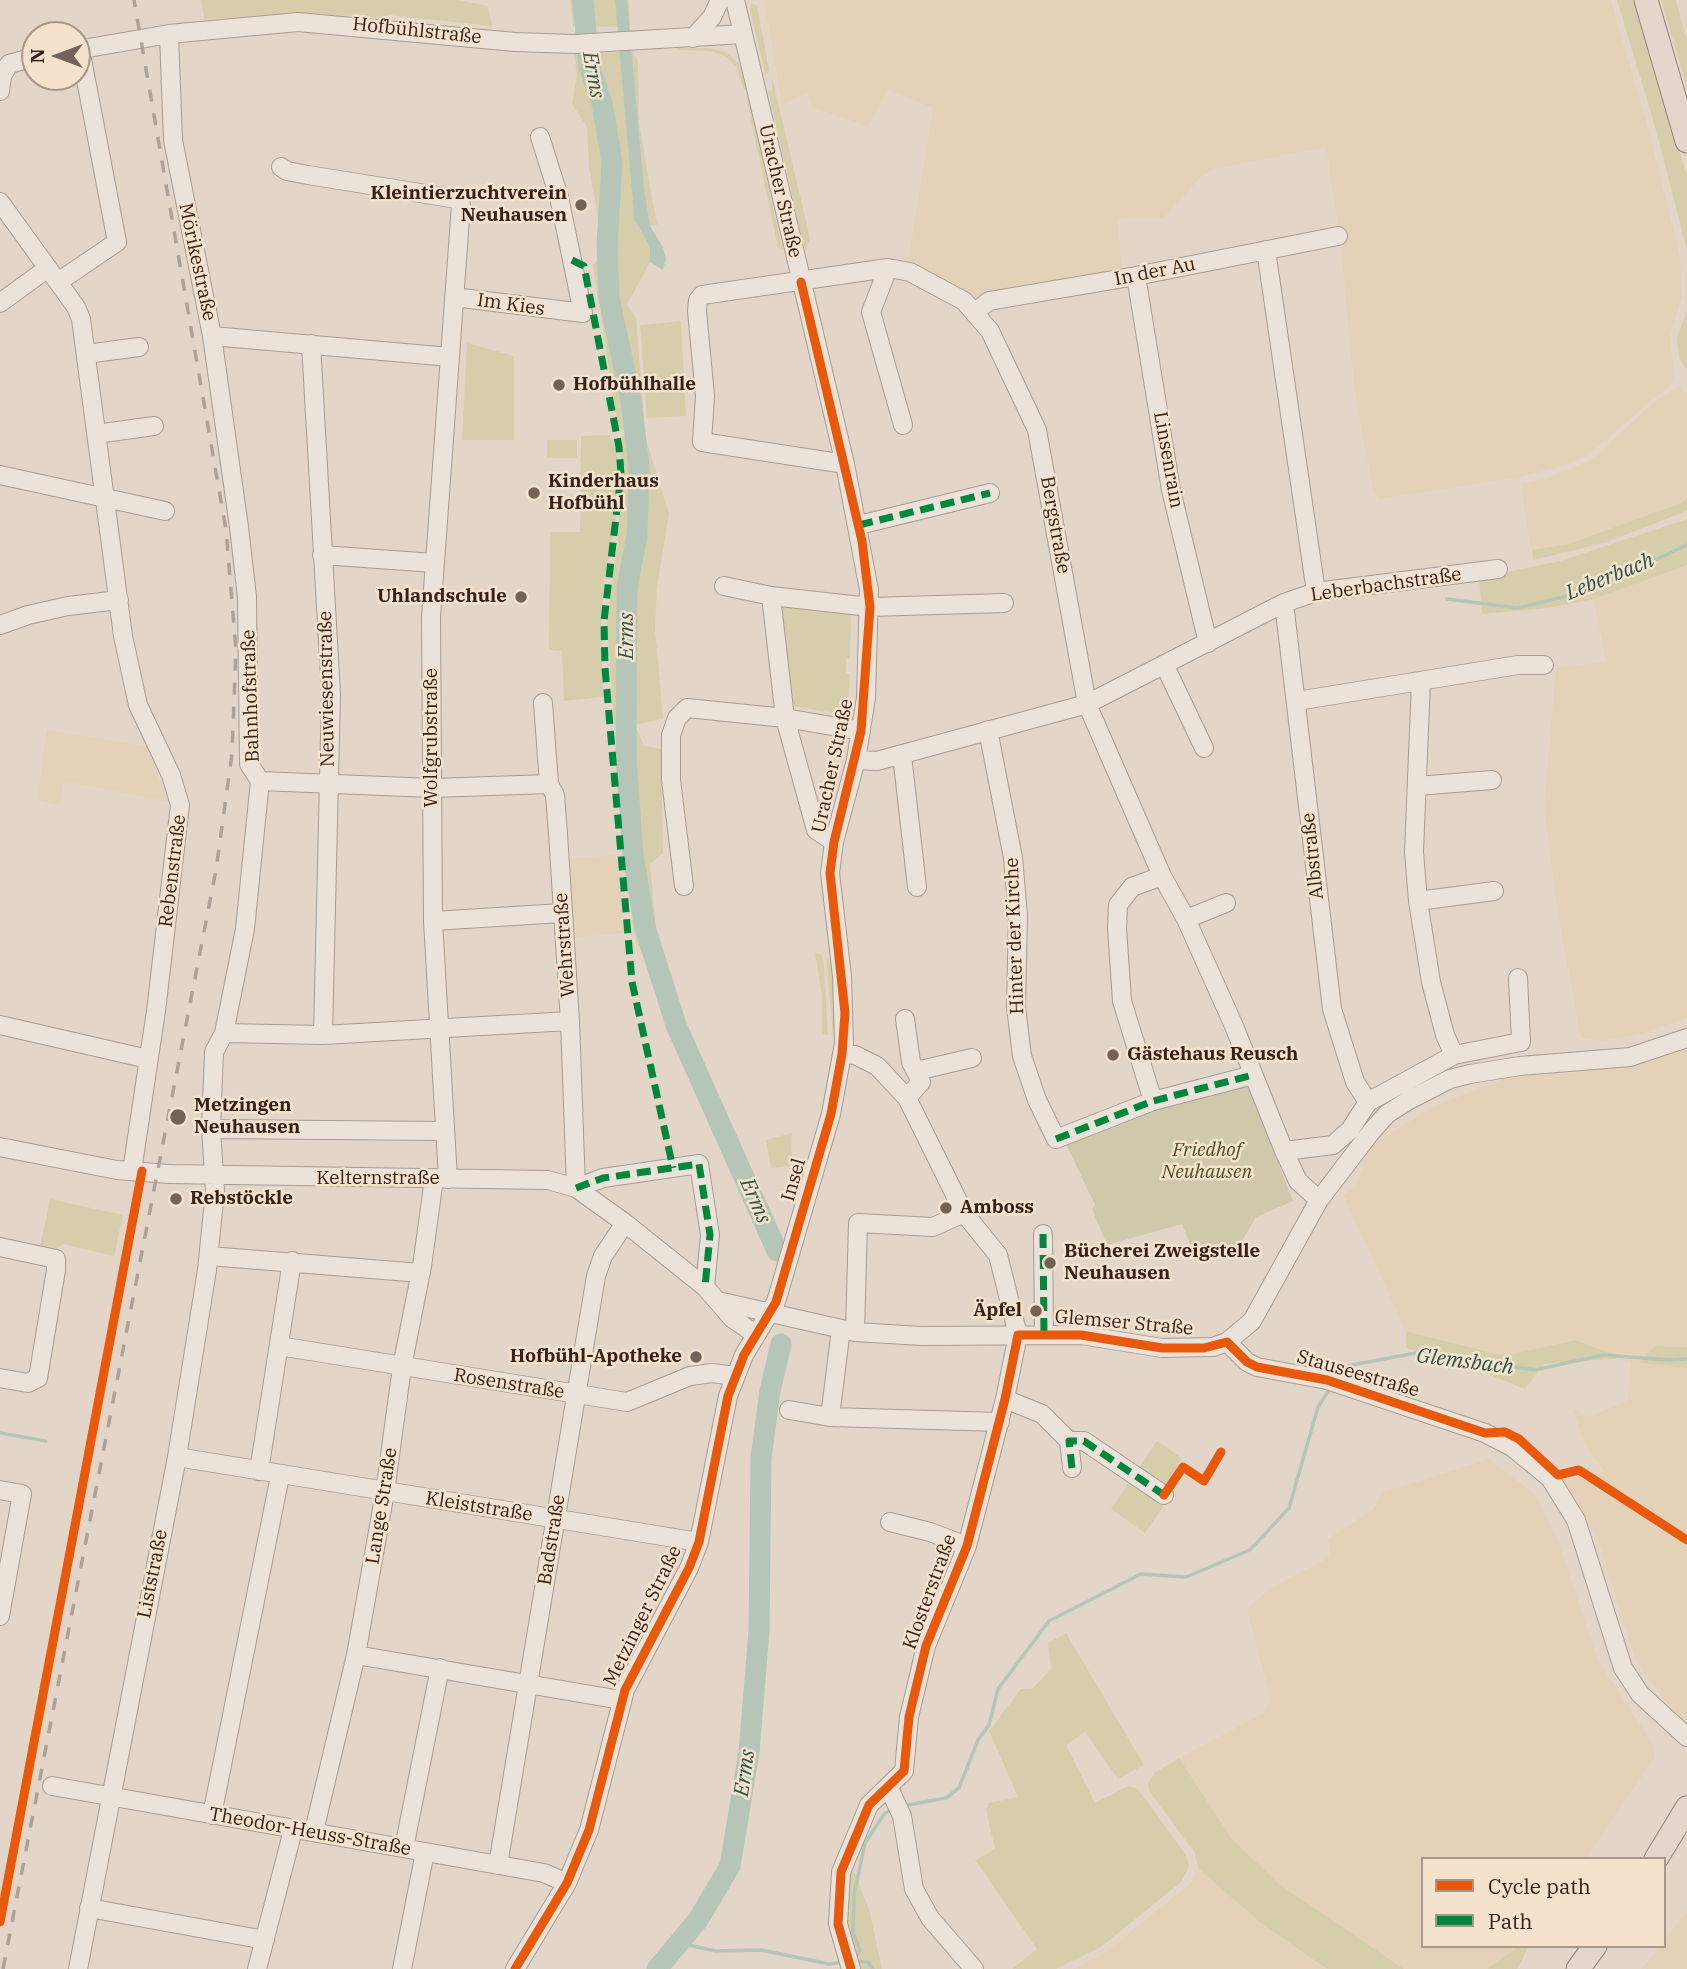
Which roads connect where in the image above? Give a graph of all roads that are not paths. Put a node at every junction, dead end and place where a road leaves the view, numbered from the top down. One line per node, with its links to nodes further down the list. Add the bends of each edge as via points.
1 (720, 0): 6 (street)
2 (735, 0): 5 (street, Uracher Straße)
3 (1646, 0): 12 (main road)
4 (169, 34): 6 (street, Hofbühlstraße, via 313,22 515,42); 7 (street, Hofbühlstraße); 24 (street, Mörikestraße, via 175,153)
5 (743, 34): 6 (street, Hofbühlstraße); 20 (street, Uracher Straße)
6 (693, 38)
7 (91, 47)
8 (21, 60): 9 (street, via 5,68)
9 (0, 91)
10 (86, 91): 18 (street, via 117,242)
11 (540, 137): 21 (street, Im Kies, via 559,197 583,313)
12 (1687, 141)
13 (281, 167): 21 (street, Im Kies, via 287,172 460,202)
14 (0, 202): 18 (street, Rebenstraße)
15 (1338, 236): 16 (street, In der Au)
16 (1266, 250): 19 (street, In der Au); 42 (street)
17 (888, 268): 20 (street, Bergstraße); 23 (street, Bergstraße, via 924,278); 29 (street, via 871,312)
18 (53, 275): 22 (street); 27 (street, Rebenstraße, via 76,307)
19 (1136, 276): 23 (street, In der Au, via 989,301); 49 (street, Linsenrain, via 1171,490)
20 (801, 282): 32 (street, Uracher Straße); 32 (street, Bergstraße, via 706,294 698,300 705,396 702,442)
21 (454, 297): 28 (street, Wolfgrubstraße)
22 (0, 303)
23 (975, 312): 55 (street, Bergstraße, via 990,331 1037,430)
24 (212, 336): 25 (street, Mörikestraße); 63 (street, Bahnhofstraße, via 247,597 250,764)
25 (311, 344): 28 (street, Mörikestraße); 38 (street, Neuwiesenstraße)
26 (139, 347): 27 (street)
27 (86, 354): 31 (street, Rebenstraße)
28 (450, 357): 39 (street, Wolfgrubstraße)
29 (903, 425)
30 (153, 426): 31 (street)
31 (96, 434): 35 (street, Rebenstraße)
32 (845, 464): 37 (street, Uracher Straße)
33 (0, 475): 35 (street)
34 (990, 493): 37 (street)
35 (103, 496): 36 (street); 44 (street, Rebenstraße)
36 (165, 511)
37 (859, 525): 47 (street, Uracher Straße)
38 (323, 555): 39 (street); 64 (street, Neuwiesenstraße, via 331,694)
39 (434, 563): 67 (street, Wolfgrubstraße)
40 (1498, 569): 42 (street, Leberbachstraße)
41 (724, 586): 43 (street)
42 (1316, 592): 46 (street, Leberbachstraße)
43 (771, 596): 47 (street); 56 (street)
44 (119, 600): 48 (street, via 41,612); 89 (street, Rebenstraße, via 134,693 180,805)
45 (1004, 603): 47 (street)
46 (1284, 603): 49 (street, Leberbachstraße); 53 (street, Albstraße)
47 (870, 607): 58 (street, Uracher Straße)
48 (0, 625)
49 (1208, 643): 51 (street, Leberbachstraße)
50 (1544, 665): 52 (street)
51 (1165, 666): 55 (street, Leberbachstraße); 59 (street)
52 (1421, 681): 53 (street); 66 (street)
53 (1297, 701): 94 (street, Albstraße, via 1332,1009 1355,1082)
54 (542, 703): 65 (street, Wehrstraße)
55 (1087, 704): 57 (street, Leberbachstraße); 69 (street, Bergstraße)
56 (785, 718): 58 (street); 68 (street, via 816,830); 70 (street, via 697,706 677,718 671,735 671,780)
57 (988, 730): 60 (street, Leberbachstraße); 93 (street, Hinter der Kirche, via 1013,858 1018,915 1016,1007 1022,1056 1037,1100 1056,1139)
58 (861, 731): 61 (street, Uracher Straße)
59 (1204, 748)
60 (902, 755): 61 (street, Leberbachstraße); 71 (street)
61 (856, 760): 68 (street, Uracher Straße)
62 (1492, 780): 66 (street)
63 (260, 781): 64 (street); 83 (street, Bahnhofstraße, via 245,929)
64 (329, 783): 67 (street); 84 (street, Neuwiesenstraße)
65 (549, 784): 67 (street); 75 (street, Wehrstraße, via 555,795)
66 (1417, 786): 73 (street, via 1414,852)
67 (433, 788): 77 (street, Wolfgrubstraße)
68 (834, 842): 86 (street, Uracher Straße, via 830,882 843,988)
69 (1162, 876): 76 (street, Bergstraße); 93 (street, via 1132,887 1118,905 1117,928 1122,1001)
70 (684, 886)
71 (917, 887)
72 (1494, 891): 73 (street)
73 (1418, 901): 87 (street, via 1431,982)
74 (1226, 903): 76 (street)
75 (562, 913): 77 (street); 80 (street, Wehrstraße)
76 (1186, 919): 91 (street, Bergstraße)
77 (433, 921): 82 (street, Wolfgrubstraße)
78 (1518, 978): 87 (street, via 1521,1042)
79 (905, 1019): 90 (street)
80 (570, 1021): 82 (street); 102 (street, Wehrstraße)
81 (0, 1025): 89 (street)
82 (439, 1030): 84 (street); 96 (street, Wolfgrubstraße)
83 (224, 1033): 84 (street); 95 (street, Bahnhofstraße, via 214,1052)
84 (323, 1035)
85 (1687, 1038): 103 (street, via 1630,1057 1503,1068 1450,1079 1387,1114)
86 (842, 1054): 92 (street, via 877,1066); 113 (street, Insel, via 831,1114 779,1292)
87 (1454, 1055): 94 (street)
88 (972, 1058): 90 (street)
89 (148, 1059): 99 (street, Rebenstraße)
90 (916, 1071): 92 (street, via 921,1082)
91 (1253, 1075): 93 (street); 98 (street, Bergstraße)
92 (907, 1098): 104 (street)
93 (1153, 1101)
94 (1368, 1101): 98 (street, via 1350,1130 1333,1146)
95 (211, 1129): 96 (street); 100 (street, Bahnhofstraße)
96 (444, 1131): 101 (street, Wolfgrubstraße)
97 (0, 1147): 99 (street, Kelternstraße)
98 (1284, 1151): 103 (street, Bergstraße, via 1298,1181)
99 (132, 1171): 100 (street, Kelternstraße)
100 (213, 1176): 101 (street, Kelternstraße); 108 (street, Liststraße)
101 (441, 1179): 102 (street, Kelternstraße, via 548,1180); 110 (street, Lange Straße)
102 (576, 1188): 105 (street, Kelternstraße); 111 (street, via 603,1178 699,1164 710,1235)
103 (1319, 1200): 118 (street, via 1252,1321)
104 (964, 1213): 114 (street, via 933,1227 858,1223); 117 (street, via 998,1255)
105 (625, 1223): 111 (street, Kelternstraße); 123 (street, Badstraße, via 597,1269)
106 (1043, 1234): 116 (street)
107 (0, 1247): 122 (street, via 56,1259 56,1270 38,1378 28,1383)
108 (209, 1256): 109 (street); 129 (street, Liststraße)
109 (292, 1261): 110 (street); 119 (street)
110 (421, 1273): 120 (street, Lange Straße)
111 (705, 1287): 112 (street, Kelternstraße)
112 (718, 1301): 113 (street); 115 (street, Kelternstraße)
113 (769, 1312): 114 (street); 115 (street, Metzinger Straße)
114 (848, 1330): 117 (street, via 922,1336); 126 (street)
115 (755, 1334): 121 (street, Metzinger Straße)
116 (1044, 1334): 117 (street, Glemser Straße); 118 (street, Glemser Straße, via 1162,1348 1204,1348)
117 (1018, 1335): 124 (street, Klosterstraße)
118 (1227, 1342): 145 (street, Stauseestraße, via 1257,1367 1333,1382 1485,1433 1512,1447 1550,1478 1576,1520 1623,1668 1640,1694)
119 (279, 1346): 120 (street, Rosenstraße); 131 (street)
120 (402, 1367): 123 (street, Rosenstraße); 134 (street, Lange Straße)
121 (735, 1376): 123 (street, Rosenstraße, via 690,1376 627,1402); 138 (street, Metzinger Straße)
122 (0, 1378)
123 (575, 1394): 136 (street, Badstraße)
124 (1005, 1399): 127 (street, Klosterstraße); 128 (street, via 1042,1414)
125 (789, 1410): 126 (street)
126 (830, 1417): 127 (street)
127 (1000, 1422): 139 (street, Klosterstraße)
128 (1069, 1441): 130 (street); 135 (street, via 1084,1441)
129 (177, 1457): 131 (street, Kleiststraße); 148 (street, Liststraße)
130 (1072, 1468)
131 (259, 1472): 132 (street, Kleiststraße)
132 (281, 1476): 134 (street, Kleiststraße); 150 (street)
133 (0, 1490): 140 (street, via 22,1493)
134 (385, 1492): 136 (street, Kleiststraße); 141 (street, Lange Straße)
135 (1164, 1495)
136 (556, 1519): 138 (street, Kleiststraße); 143 (street, Badstraße)
137 (890, 1522): 139 (street)
138 (699, 1542): 144 (street, Metzinger Straße)
139 (967, 1546): 147 (street, Klosterstraße, via 926,1646 909,1717 904,1772)
140 (0, 1616)
141 (356, 1655): 142 (street); 152 (street, Lange Straße)
142 (440, 1668): 143 (street); 153 (street)
143 (528, 1684): 144 (street); 156 (street, Badstraße)
144 (621, 1700): 157 (street, Metzinger Straße, via 589,1830)
145 (1687, 1737)
146 (52, 1786): 148 (street, Theodor-Heuss-Straße)
147 (891, 1791): 161 (street, Klosterstraße, via 869,1805 841,1872 838,1924); 166 (street, via 902,1816 914,1889 930,1918)
148 (110, 1797): 150 (street, Theodor-Heuss-Straße); 158 (street, Liststraße)
149 (1687, 1808): 155 (main road)
150 (212, 1815): 151 (street, Theodor-Heuss-Straße)
151 (293, 1830): 152 (street, Theodor-Heuss-Straße); 159 (street)
152 (314, 1830): 153 (street, Theodor-Heuss-Straße)
153 (404, 1848): 154 (street, Theodor-Heuss-Straße)
154 (425, 1852): 156 (street, Theodor-Heuss-Straße); 164 (street)
155 (1657, 1857)
156 (498, 1865): 157 (street, Theodor-Heuss-Straße, via 544,1873)
157 (567, 1883): 165 (street, Metzinger Straße)
158 (89, 1908): 159 (street); 162 (street, Liststraße)
159 (265, 1940): 163 (street)
160 (1594, 1948): 167 (main road)
161 (849, 1964)
162 (78, 1969)
163 (257, 1969)
164 (402, 1969)
165 (515, 1969)
166 (974, 1969)
167 (1578, 1969)

